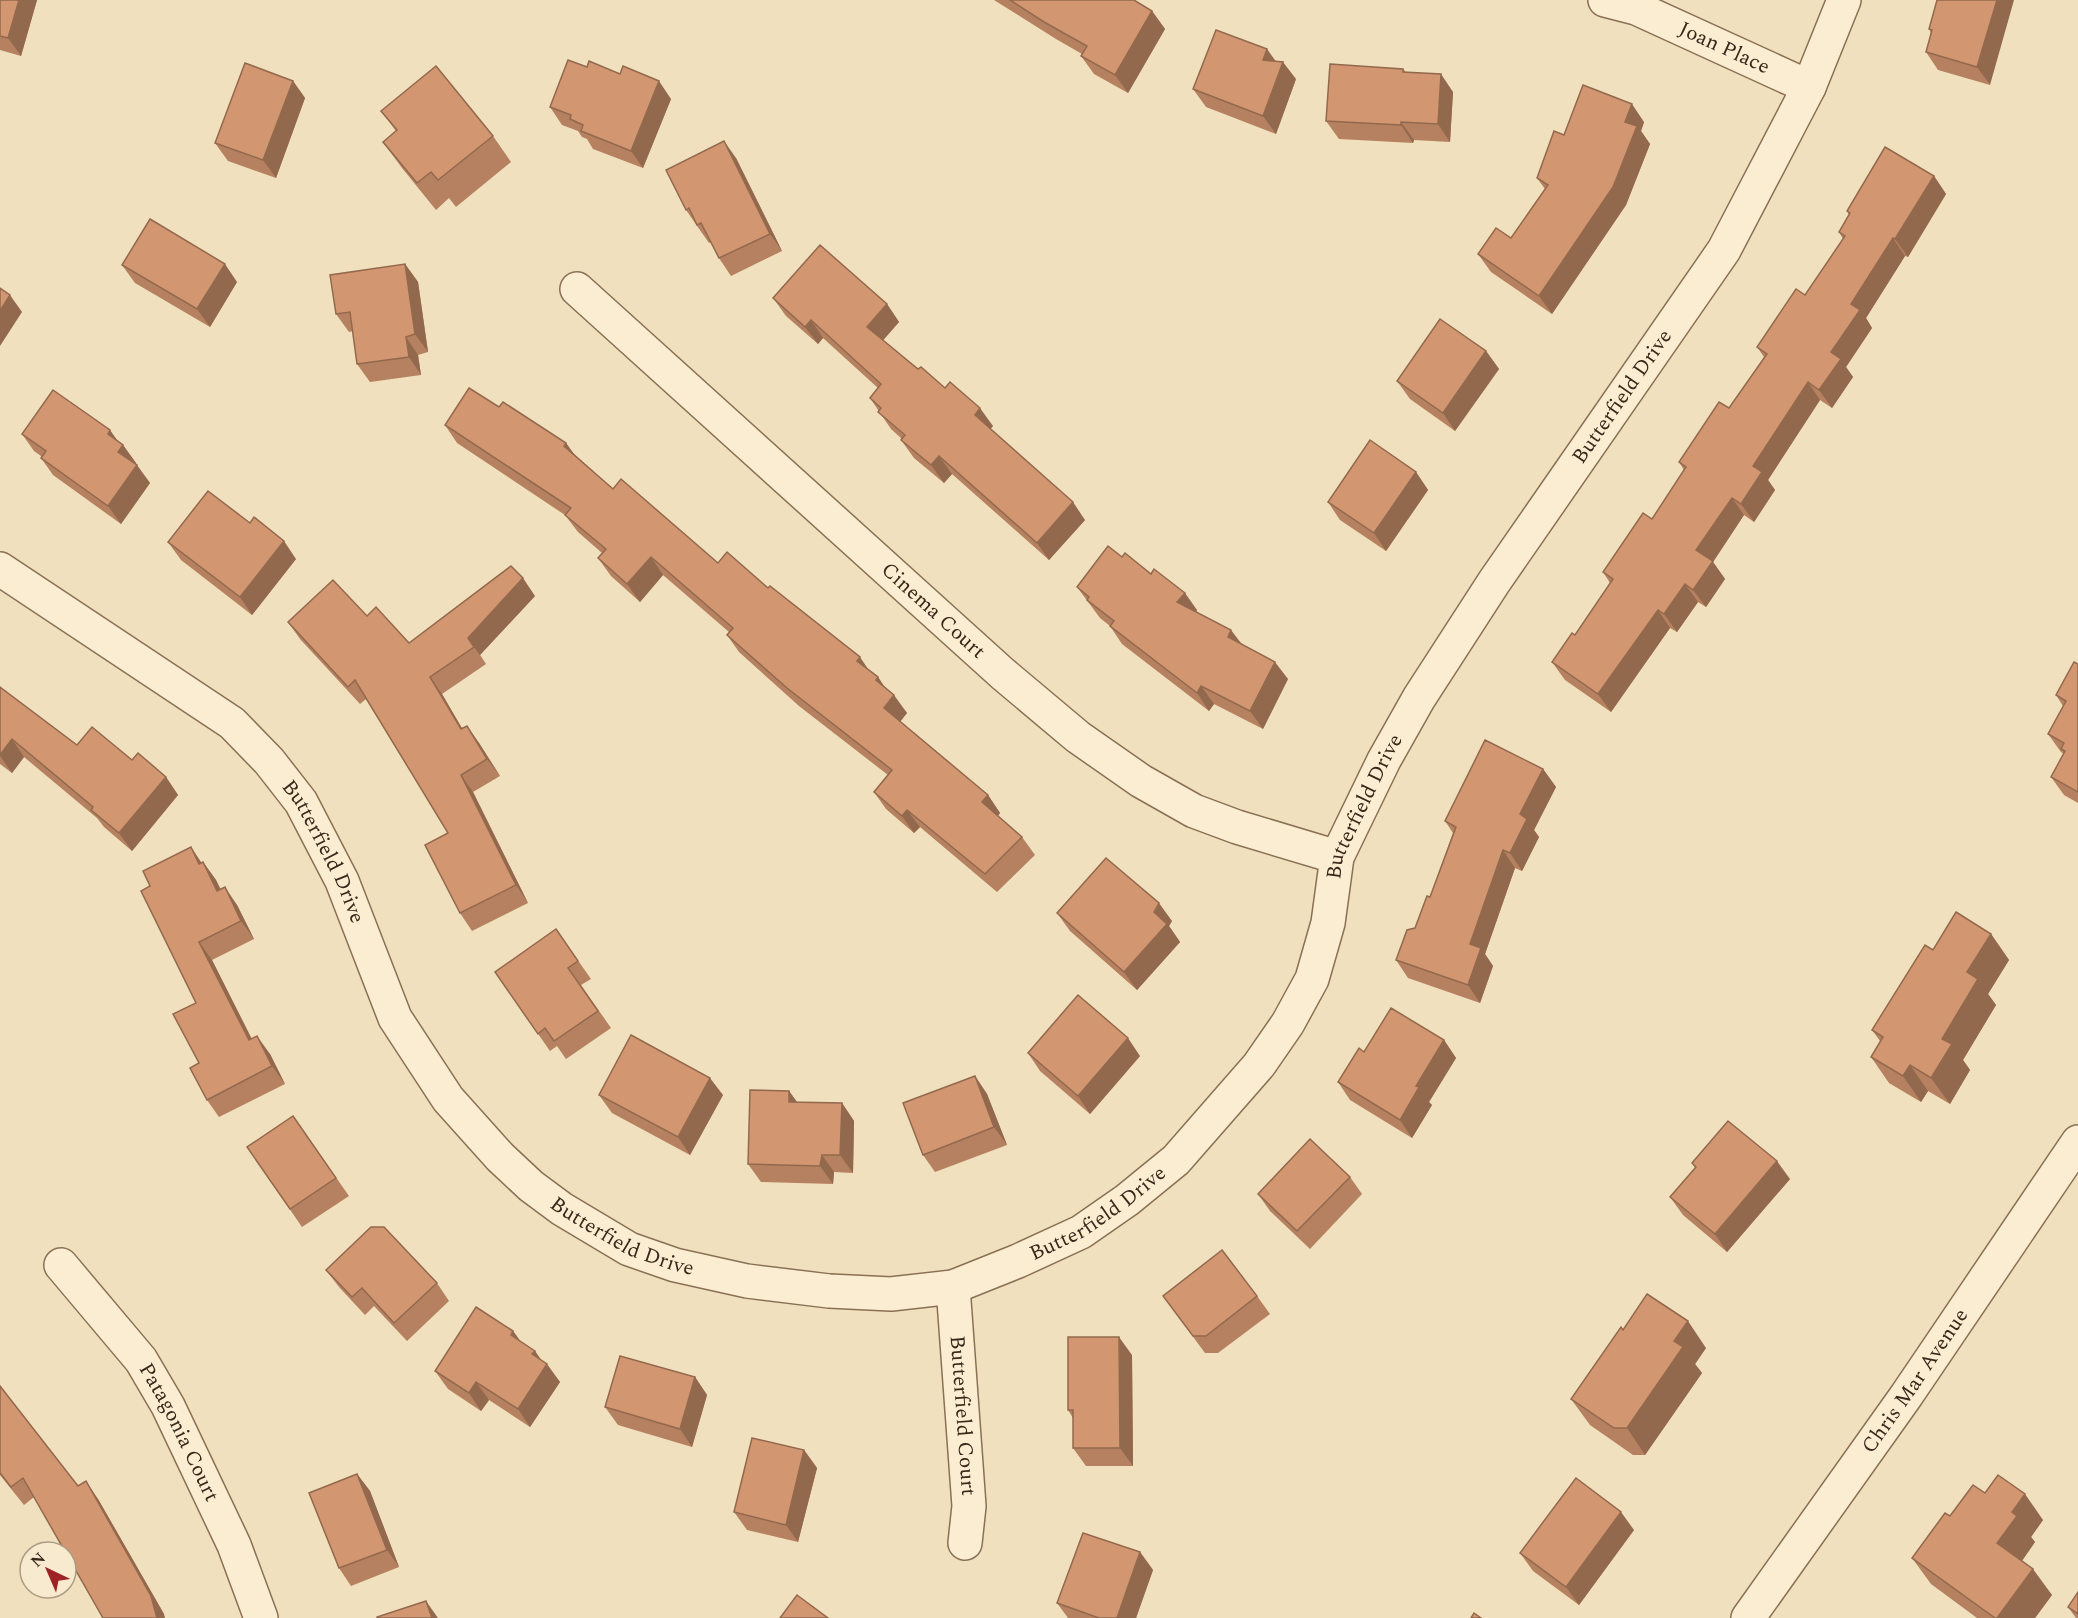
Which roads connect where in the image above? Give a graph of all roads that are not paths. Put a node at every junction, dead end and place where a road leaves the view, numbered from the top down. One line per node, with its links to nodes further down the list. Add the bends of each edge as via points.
1 (1605, 0): 3 (street, Joan Place, via 1636,8)
2 (1844, 0): 3 (street, Butterfield Drive)
3 (1809, 87): 6 (street, Butterfield Drive, via 1724,250 1494,582 1419,698)
4 (577, 289): 6 (street, Cinema Court, via 1003,674 1078,737 1141,781 1194,811)
5 (0, 569): 9 (street, Butterfield Drive, via 232,723 269,761 301,802 342,881 394,1018 448,1099 531,1186 629,1249 675,1265 747,1281 829,1291 891,1294)
6 (1337, 857): 9 (street, Butterfield Drive, via 1328,923 1312,979 1259,1065 1183,1153 1081,1232)
7 (2078, 1142): 11 (street, Chris Mar Avenue)
8 (61, 1265): 12 (street, Patagonia Court, via 141,1360 168,1407 234,1545)
9 (953, 1287): 10 (street, Butterfield Court, via 969,1506)
10 (965, 1543)
11 (1754, 1616)
12 (261, 1618)

